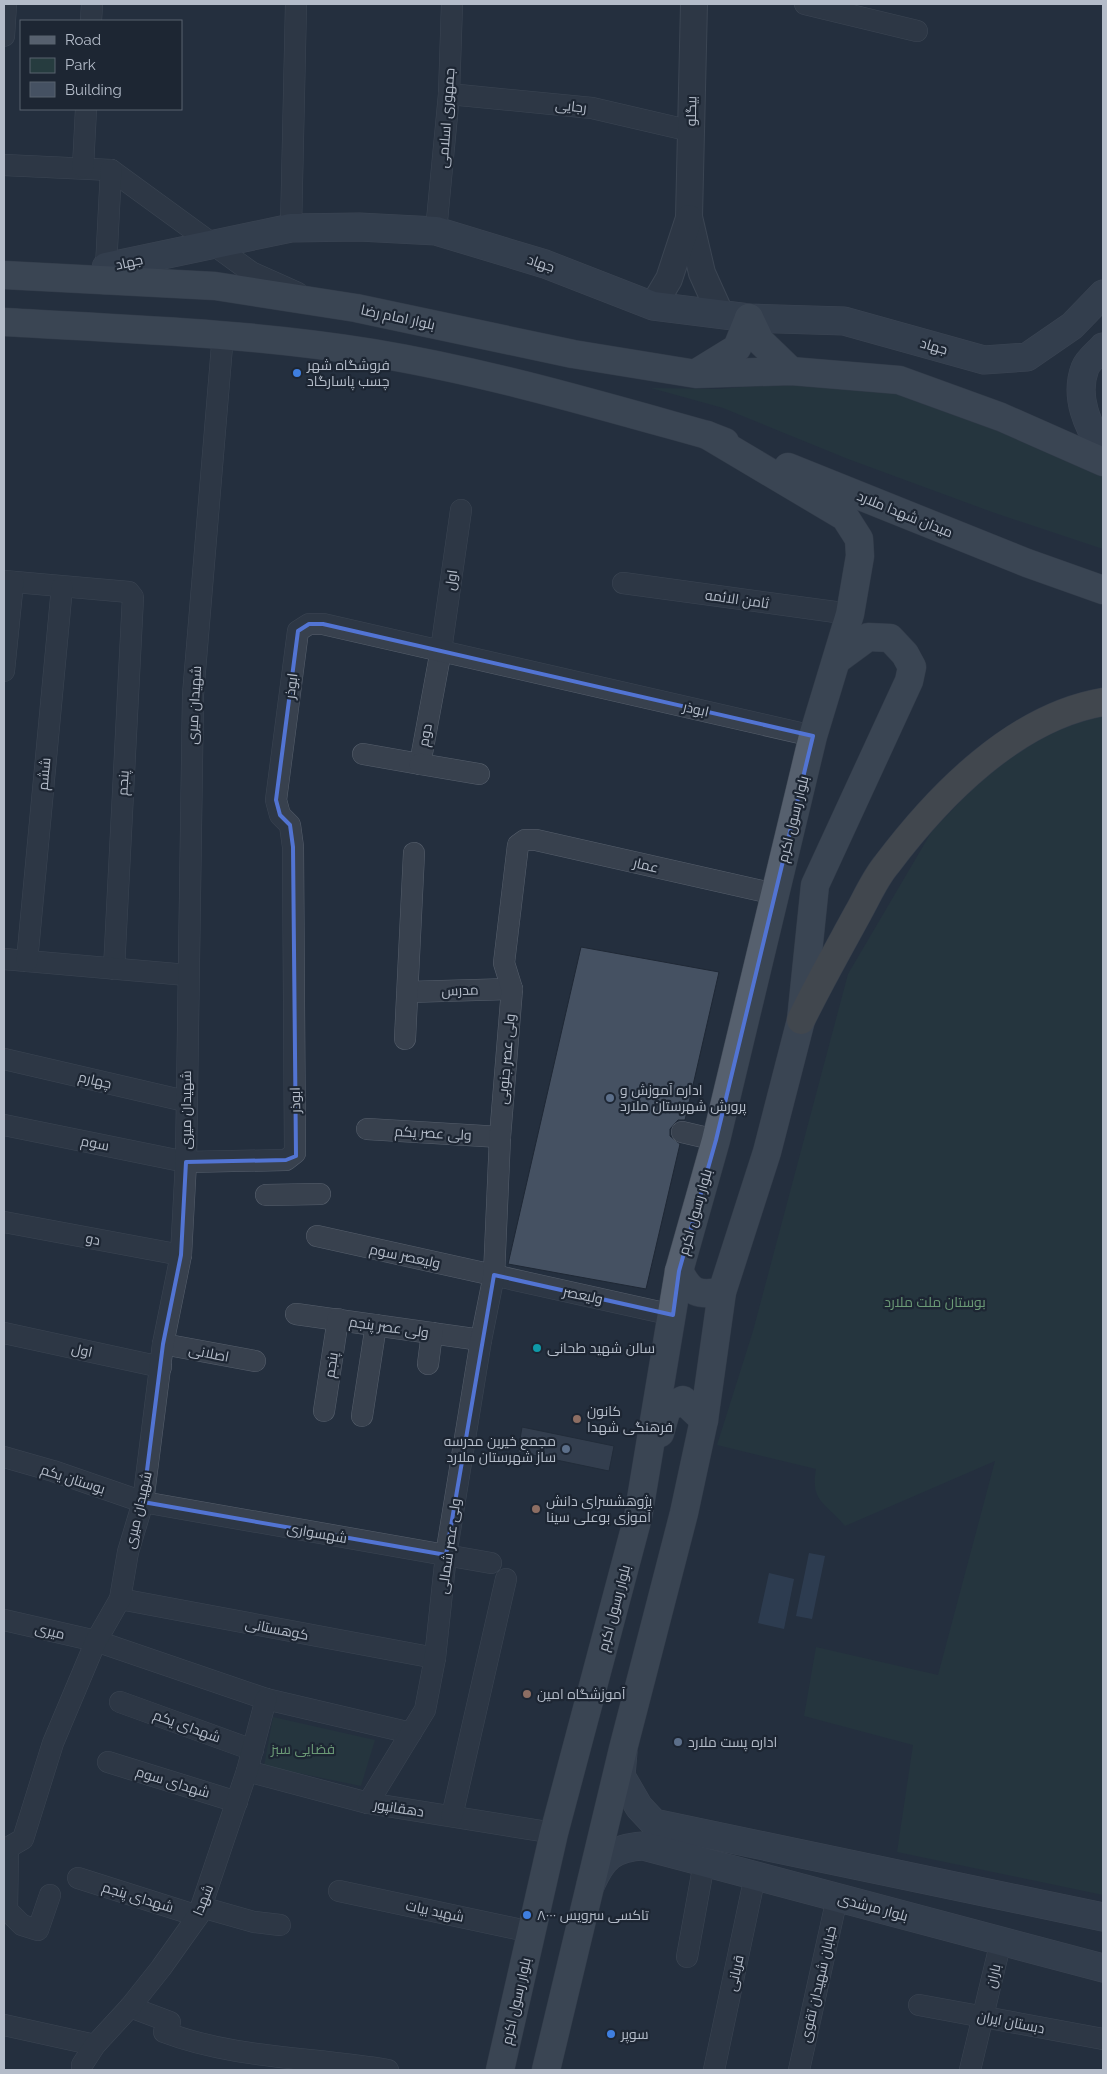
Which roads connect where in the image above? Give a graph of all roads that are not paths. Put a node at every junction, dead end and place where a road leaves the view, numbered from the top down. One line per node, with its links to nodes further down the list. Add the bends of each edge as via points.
1 (6, 4): 9 (street)
2 (92, 4): 7 (street)
3 (296, 4): 17 (street)
4 (452, 4): 10 (street, جمهوری اسلامی)
5 (694, 4): 12 (street, بیگلو)
6 (805, 4): 8 (street)
7 (91, 20)
8 (917, 31)
9 (4, 36)
10 (449, 94): 12 (street, رجایی, via 592,108); 18 (street, جمهوری اسلامی)
11 (86, 110): 14 (street)
12 (691, 131): 16 (street, بیگلو)
13 (4, 164): 14 (street)
14 (83, 167): 15 (street)
15 (111, 170): 19 (street); 20 (street)
16 (689, 217): 24 (street, via 669,279); 25 (street, via 702,273)
17 (291, 228): 18 (main road, جهاد); 19 (main road, جهاد)
18 (436, 231): 24 (main road, جهاد, via 545,264)
19 (211, 244): 20 (main road, جهاد); 23 (street, via 251,272)
20 (105, 274): 21 (main road, بلوار امام رضا); 23 (main road, بلوار امام رضا)
21 (4, 275)
22 (1103, 294): 26 (main road, جهاد, via 1072,326 1028,357 984,360 844,321)
23 (319, 302): 31 (main road, بلوار امام رضا, via 573,354)
24 (653, 306): 25 (main road, جهاد)
25 (720, 313): 26 (main road, جهاد)
26 (749, 318): 30 (main road, via 760,341); 31 (main road, via 737,348)
27 (4, 322): 28 (main road)
28 (223, 334): 32 (main road, via 372,353 502,378); 55 (street, شهیدان میری, via 194,695)
29 (1103, 347): 33 (main road, via 1086,366 1081,400 1091,430)
30 (791, 371): 31 (main road, بلوار امام رضا); 34 (main road, via 899,380 1001,417)
31 (696, 374)
32 (707, 435): 39 (main road, میدان شهدا ملارد, via 1027,563); 40 (main road, بلوار رسول اکرم, via 844,517 859,538 860,556)
33 (1103, 450)
34 (1103, 462)
35 (461, 510): 41 (street, اول)
36 (9, 582): 38 (street); 43 (street)
37 (623, 583): 40 (street, ثامن الائمه)
38 (62, 587): 53 (street, ششم); 54 (street, پنجم, via 128,592 133,597)
39 (1103, 590)
40 (850, 614): 42 (main road, بلوار رسول اکرم)
41 (441, 650): 45 (street, ابوذر); 47 (street, دوم); 67 (street, ابوذر, via 323,624 309,624 298,632 276,800 280,814 290,825 293,847 296,1153)
42 (838, 659): 45 (main road, بلوار رسول اکرم); 58 (main road, via 868,637 890,638 912,667 909,681 816,885)
43 (4, 671)
44 (1103, 702): 58 (highway, via 1085,705 1027,730 952,787 886,865)
45 (814, 736): 51 (main road, بلوار رسول اکرم)
46 (363, 754): 47 (street, دوم)
47 (420, 764): 48 (street)
48 (479, 774)
49 (518, 845): 51 (street, عمار, via 525,840 536,840); 56 (street, ولی عصر جنوبی, via 504,963)
50 (414, 853): 57 (street)
51 (775, 894): 66 (main road, بلوار رسول اکرم)
52 (4, 959): 53 (street)
53 (27, 961): 54 (street)
54 (114, 969): 55 (street)
55 (188, 975): 61 (street, شهیدان میری)
56 (512, 989): 57 (street, مدرس); 65 (street, ولی عصر جنوبی)
57 (408, 992): 59 (street)
58 (801, 1020): 75 (main road, via 767,1152)
59 (405, 1039)
60 (4, 1059): 61 (street, چهارم)
61 (186, 1101): 68 (street, شهیدان میری)
62 (4, 1125): 68 (street, سوم)
63 (367, 1129): 65 (street, ولی عصر یکم)
64 (682, 1132): 66 (street)
65 (500, 1137): 74 (street, ولی عصر جنوبی)
66 (716, 1140): 73 (main road, بلوار رسول اکرم)
67 (286, 1160): 68 (street); 69 (street, via 276,1194)
68 (186, 1162): 72 (street, شهیدان میری)
69 (320, 1194)
70 (4, 1222): 72 (street, دو)
71 (317, 1236): 74 (street, ولیعصر سوم)
72 (181, 1256): 83 (street, شهیدان میری)
73 (679, 1271): 75 (main road, via 687,1286 700,1294); 77 (main road, بلوار رسول اکرم)
74 (494, 1275): 77 (street, ولیعصر); 82 (street, ولی عصر شمالی)
75 (722, 1292): 89 (main road)
76 (296, 1314): 78 (street, ولی عصر پنجم)
77 (673, 1315): 92 (main road, بلوار رسول اکرم)
78 (338, 1320): 79 (street, ولی عصر پنجم); 87 (street, پنجم)
79 (376, 1325): 81 (street, ولی عصر پنجم); 88 (street)
80 (4, 1333): 86 (street, اول)
81 (432, 1333): 82 (street, ولی عصر پنجم); 85 (street)
82 (481, 1340): 93 (street, ولی عصر شمالی)
83 (163, 1344): 84 (street, اصلانی); 86 (street, شهیدان میری)
84 (255, 1361)
85 (428, 1364)
86 (161, 1367): 91 (street, شهیدان میری)
87 (324, 1411)
88 (362, 1416)
89 (704, 1420): 92 (main road, via 683,1400 667,1408); 103 (main road, via 684,1513)
90 (4, 1457): 91 (street, بوستان یکم)
91 (142, 1502): 93 (street, شهسواری); 96 (street, شهیدان میری, via 128,1552)
92 (638, 1517): 110 (main road, بلوار رسول اکرم)
93 (446, 1556): 94 (street, شهسواری); 99 (street, ولی عصر شمالی)
94 (491, 1563)
95 (506, 1579): 109 (street)
96 (120, 1600): 98 (street, شهیدان میری); 99 (street, کوهستانی)
97 (4, 1620): 98 (street, میری)
98 (96, 1641): 100 (street); 112 (street, شهیدان میری, via 53,1742 23,1839)
99 (435, 1658): 102 (street, ولی عصر شمالی, via 425,1710)
100 (266, 1699): 102 (street); 104 (street, شهدا)
101 (120, 1702): 104 (street, شهدای یکم)
102 (411, 1733): 108 (street, ولی عصر شمالی)
103 (623, 1748): 111 (main road, via 621,1776 636,1802); 119 (main road)
104 (253, 1750): 106 (street, شهدا)
105 (108, 1762): 107 (street, شهدای سوم)
106 (247, 1771): 107 (street, شهدا); 108 (street, دهقانپور)
107 (237, 1802): 122 (street, شهدا)
108 (368, 1803): 109 (street, دهقانپور)
109 (452, 1816): 110 (street, دهقانپور)
110 (554, 1832): 125 (main road, بلوار رسول اکرم)
111 (648, 1835): 113 (main road); 114 (main road, بلوار مرشدی); 119 (main road, via 600,1863)
112 (6, 1849): 120 (street, via 7,1910 22,1925 38,1930)
113 (785, 1849): 115 (main road); 117 (main road, via 806,1864 806,1870 802,1876)
114 (704, 1863): 117 (main road, بلوار مرشدی); 127 (street)
115 (859, 1866): 121 (main road, via 829,1868 825,1872 824,1885); 123 (main road)
116 (78, 1878): 122 (street, شهدای پنجم)
117 (767, 1879): 121 (main road, بلوار مرشدی); 139 (street, قربانی)
118 (339, 1891): 125 (street, شهید بیات)
119 (588, 1891): 138 (main road)
120 (50, 1895)
121 (837, 1898): 126 (main road, بلوار مرشدی); 140 (street, خیابان شهیدان تقوی)
122 (200, 1912): 124 (street, شهدای پنجم); 130 (street, شهدا)
123 (1103, 1917)
124 (280, 1924)
125 (531, 1932): 137 (main road, بلوار رسول اکرم)
126 (1001, 1941): 128 (main road, بلوار مرشدی); 131 (street, باران)
127 (686, 1956)
128 (1103, 1968)
129 (919, 2005): 131 (street, دبستان ایران)
130 (130, 2007): 134 (street, شهدا); 136 (street, via 170,2022 164,2032 187,2041 231,2050)
131 (983, 2016): 133 (street, دبستان ایران); 141 (street, باران)
132 (4, 2025): 134 (street)
133 (1103, 2039)
134 (95, 2044): 135 (street, شهدا)
135 (87, 2068)
136 (388, 2070)
137 (500, 2070)
138 (546, 2070)
139 (714, 2070)
140 (799, 2070)
141 (970, 2070)

